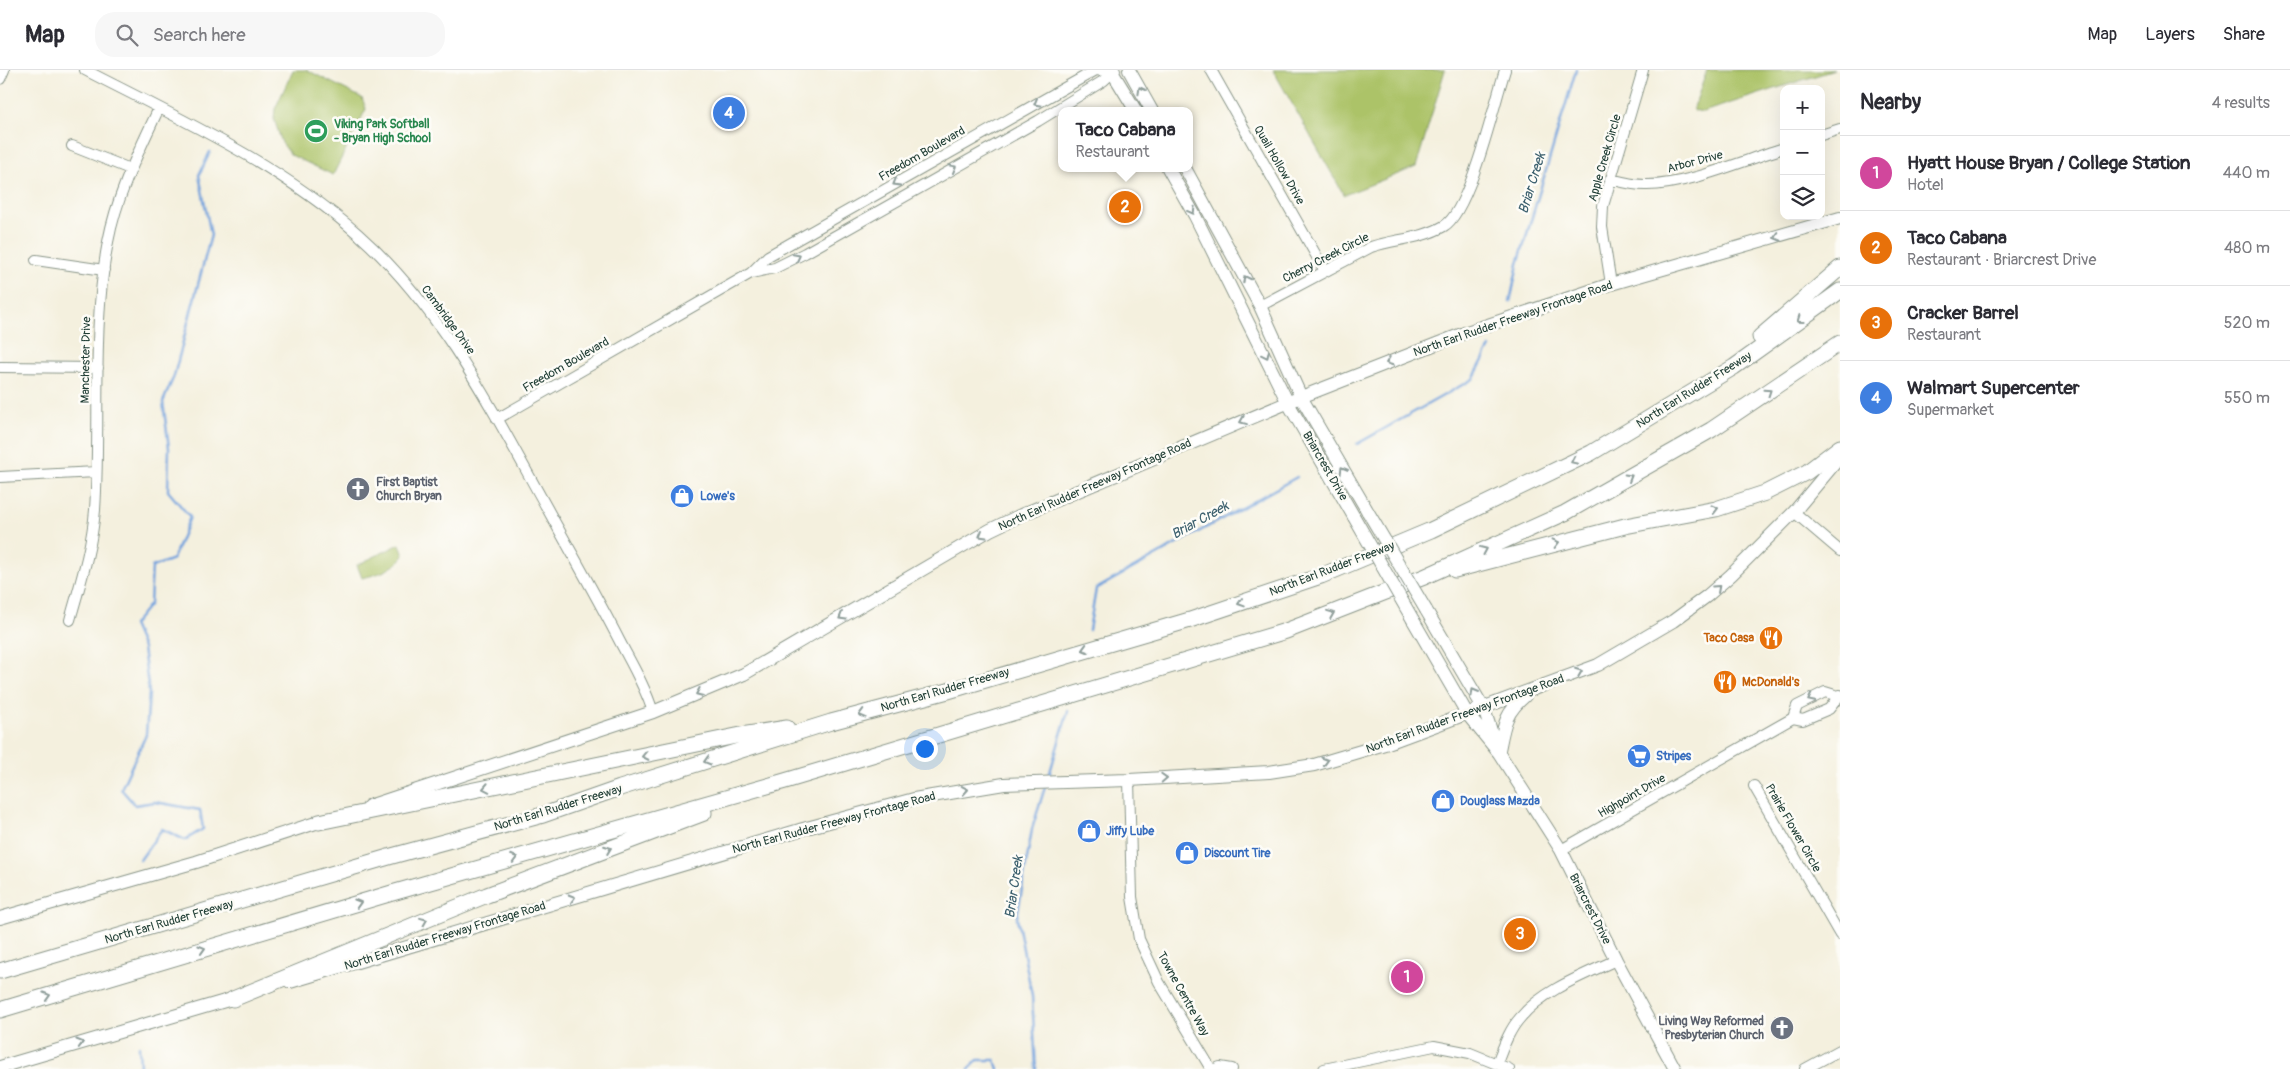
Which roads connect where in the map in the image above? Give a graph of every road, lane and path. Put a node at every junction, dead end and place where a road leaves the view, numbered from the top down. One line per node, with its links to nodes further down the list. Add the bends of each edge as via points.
1 (4, 70): 8 (street)
2 (85, 70): 12 (street, Cambridge Drive)
3 (1130, 70): 11 (main road, one-way to 3)
4 (1211, 70): 32 (street, Quail Hollow Drive)
5 (1504, 70): 32 (street, Cherry Creek Circle, via 1467,192 1447,224 1420,236 1371,247)
6 (1643, 70): 24 (street, Apple Creek Circle)
7 (1113, 71): 9 (street, Freedom Boulevard, via 1103,81); 10 (main road); 15 (street, Freedom Boulevard, one-way to 15, via 1096,70)
8 (0, 78)
9 (1059, 107)
10 (1134, 107)
11 (1150, 107)
12 (160, 108): 20 (street, Manchester Drive); 43 (street, Cambridge Drive, via 270,167 324,205 360,236 439,325)
13 (1058, 108): 18 (street, Freedom Boulevard)
14 (1840, 129): 16 (street)
15 (982, 134): 18 (street); 21 (street, Freedom Boulevard)
16 (1825, 134)
17 (72, 146): 20 (street)
18 (990, 148): 25 (street, Freedom Boulevard, one-way to 18)
19 (1780, 149): 24 (street, Arbor Drive, via 1666,183 1646,185)
20 (130, 169): 31 (street, Manchester Drive, via 108,240)
21 (920, 170): 25 (street); 26 (street, Freedom Boulevard, one-way to 26)
22 (1170, 172): 41 (main road, Briarcrest Drive, one-way to 41)
23 (1187, 172): 36 (main road, Briarcrest Drive, one-way to 23)
24 (1610, 179): 34 (street, Apple Creek Circle, via 1602,227)
25 (927, 183): 28 (street, Freedom Boulevard)
26 (848, 211): 28 (street); 33 (street, Freedom Boulevard, via 768,256)
27 (1840, 218): 34 (main road, North Earl Rudder Freeway Frontage Road, one-way to 34)
28 (855, 224): 33 (street, Freedom Boulevard, one-way to 28, via 775,268)
29 (36, 260): 31 (street)
30 (1840, 268): 42 (highway, via 1764,334)
31 (104, 270): 39 (street, Manchester Drive)
32 (1325, 271): 36 (street, Cherry Creek Circle)
33 (751, 274): 43 (street, Freedom Boulevard)
34 (1611, 284): 40 (main road, North Earl Rudder Freeway Frontage Road, one-way to 40, via 1467,332)
35 (1840, 291): 42 (highway, North Earl Rudder Freeway, one-way to 42, via 1734,367)
36 (1260, 306): 40 (main road, Briarcrest Drive)
37 (1840, 343): 50 (highway, one-way to 37, via 1565,514 1711,430)
38 (0, 367): 39 (street)
39 (98, 368): 46 (street, Manchester Drive)
40 (1301, 397): 41 (main road, North Earl Rudder Freeway Frontage Road); 54 (main road, Briarcrest Drive, one-way to 40, bridge)
41 (1288, 403): 55 (main road, North Earl Rudder Freeway Frontage Road, one-way to 55, via 990,530 744,674); 56 (main road, Briarcrest Drive, bridge)
42 (1666, 408): 58 (highway, North Earl Rudder Freeway, one-way to 58, via 1582,457 1432,530 1320,576 1190,620)
43 (497, 419): 55 (street, Cambridge Drive, via 599,601)
44 (1840, 447): 50 (highway, one-way to 44, via 1625,526 1716,509 1765,493 1807,472)
45 (1840, 457): 48 (main road, North Earl Rudder Freeway Frontage Road)
46 (96, 472): 47 (street); 51 (street, Manchester Drive, via 92,530)
47 (0, 477)
48 (1794, 512): 49 (street); 52 (main road, North Earl Rudder Freeway Frontage Road, one-way to 48, via 1598,665 1673,621 1731,576)
49 (1840, 551)
50 (1424, 577): 61 (highway, one-way to 50, via 1286,632)
51 (70, 620)
52 (1532, 690): 54 (main road, North Earl Rudder Freeway Frontage Road); 59 (main road, via 1512,708 1505,722)
53 (1839, 695): 57 (street, Highpoint Drive, via 1830,708 1803,720); 57 (street, Highpoint Drive, one-way to 57, via 1824,692 1797,706)
54 (1484, 709): 56 (main road, North Earl Rudder Freeway Frontage Road); 59 (main road, Briarcrest Drive)
55 (653, 712): 63 (main road, North Earl Rudder Freeway Frontage Road)
56 (1468, 714): 59 (main road, Briarcrest Drive); 60 (main road, North Earl Rudder Freeway Frontage Road, one-way to 56, via 1269,772 1314,765)
57 (1793, 718): 64 (street, Highpoint Drive)
58 (831, 722): 63 (highway, one-way to 63, via 741,735); 68 (highway, North Earl Rudder Freeway, one-way to 68, via 542,815)
59 (1499, 753): 64 (main road, Briarcrest Drive)
60 (1129, 780): 69 (main road, North Earl Rudder Freeway Frontage Road, one-way to 60, via 803,829 905,802 1004,784); 74 (street, Towne Centre Way, via 1132,897 1139,938 1159,982)
61 (785, 781): 69 (highway, one-way to 61, via 487,895); 70 (highway, one-way to 61)
62 (1754, 786): 66 (street, Prairie Flower Circle)
63 (319, 822): 65 (main road, North Earl Rudder Freeway Frontage Road, via 196,862)
64 (1561, 850): 67 (main road, Briarcrest Drive)
65 (0, 918)
66 (1840, 935)
67 (1616, 960): 72 (street, via 1571,982 1529,1009 1519,1018 1507,1038); 79 (main road, Briarcrest Drive)
68 (0, 971)
69 (233, 999): 73 (main road, North Earl Rudder Freeway Frontage Road, one-way to 69)
70 (0, 1010)
71 (1840, 1050): 80 (street)
72 (1497, 1063): 77 (street, via 1434,1046); 78 (street)
73 (0, 1066)
74 (1211, 1069)
75 (1215, 1069): 76 (street)
76 (1232, 1069)
77 (1324, 1069)
78 (1508, 1069)
79 (1675, 1069)
80 (1805, 1069)

